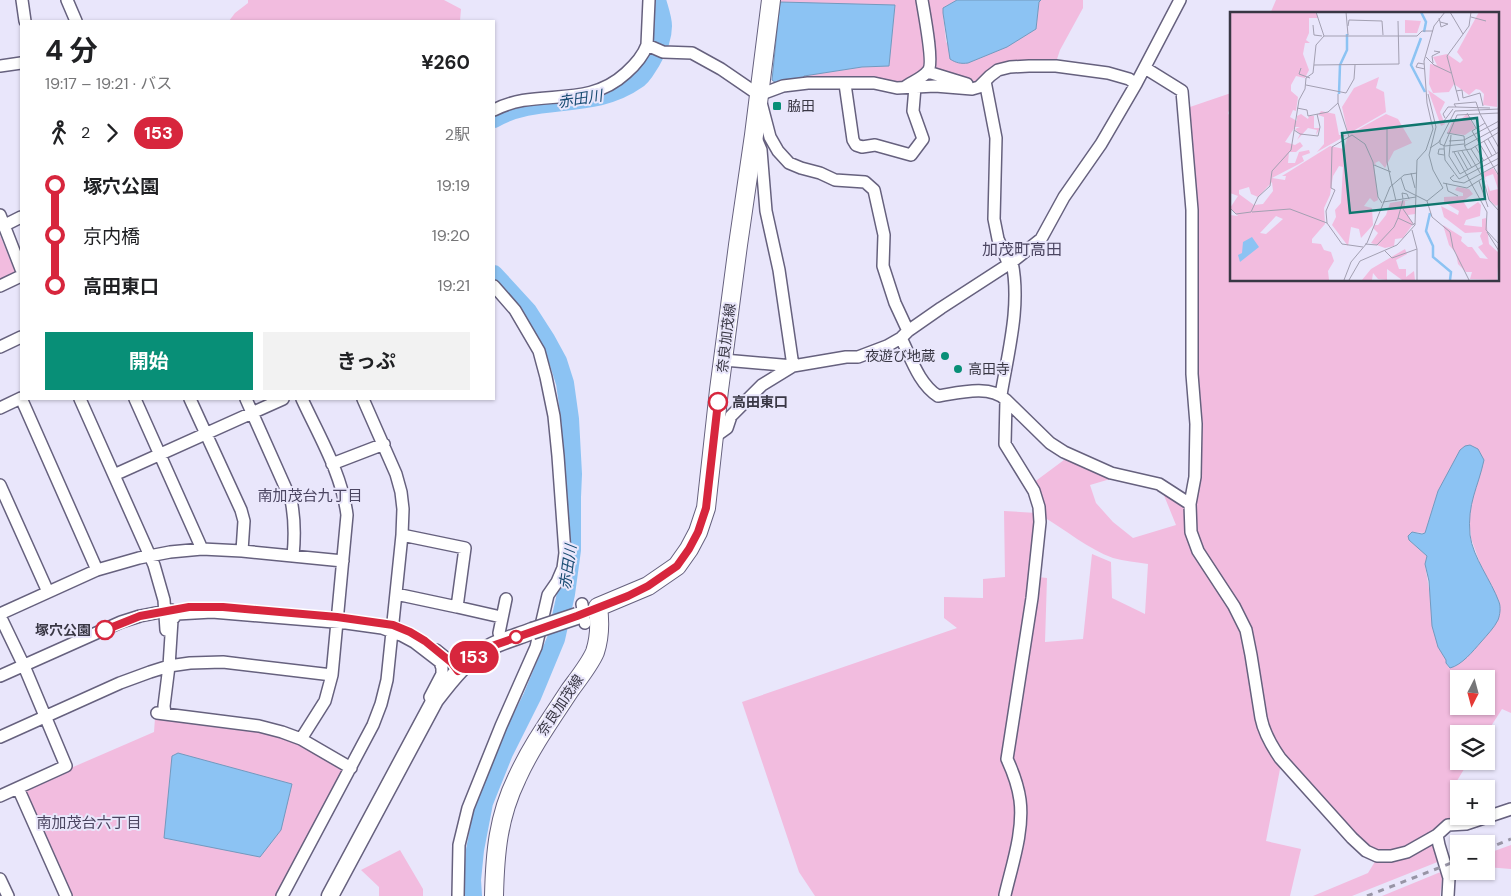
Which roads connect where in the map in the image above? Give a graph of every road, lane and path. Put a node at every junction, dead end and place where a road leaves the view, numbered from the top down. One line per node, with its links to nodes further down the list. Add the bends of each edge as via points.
1 (22, 0): 7 (street)
2 (67, 0): 8 (street)
3 (649, 0): 9 (street)
4 (771, 0): 18 (main road, 奈良加茂線)
5 (922, 0): 13 (street, via 931,64)
6 (1180, 0): 12 (street)
7 (25, 20)
8 (76, 20)
9 (647, 45): 18 (street, via 663,52 692,52); 19 (street, via 635,65 620,79 603,88 577,96 511,102)
10 (20, 62): 11 (street)
11 (0, 66)
12 (1145, 68): 16 (street); 52 (street, via 1182,91 1187,138 1192,210 1192,374 1196,424)
13 (928, 72): 15 (street); 17 (street)
14 (845, 84): 17 (street); 17 (street, via 856,145 875,145 911,155 923,139 913,111); 18 (street, via 783,86)
15 (982, 84): 16 (street, via 998,70 1010,67 1056,66 1108,73); 17 (street, via 972,89); 23 (street, via 996,138 994,218 998,240)
16 (1136, 84): 23 (street, via 1101,144 1064,197 1041,240)
17 (910, 87)
18 (759, 95): 20 (main road, 奈良加茂線); 28 (street, via 770,137 789,163 835,180 865,182 874,190 884,235 883,266)
19 (495, 110)
20 (754, 135): 31 (main road, 奈良加茂線); 32 (street, via 761,150 766,211 779,270)
21 (20, 217): 22 (street)
22 (2, 220): 24 (street)
23 (1011, 264): 28 (street); 33 (street, via 1016,307)
24 (20, 267)
25 (20, 276): 26 (street)
26 (0, 286)
27 (495, 287): 91 (street, via 515,310 539,351 546,377 554,416 565,552 560,575 548,595 536,647 468,808 459,845)
28 (904, 334): 32 (street, via 887,346 858,357); 33 (street, via 923,381 938,396 979,390)
29 (20, 338): 30 (street)
30 (0, 347)
31 (724, 360): 32 (street); 46 (main road, 奈良加茂線)
32 (793, 366): 46 (street, via 762,385 731,416 727,428)
33 (1004, 397): 52 (street, via 1050,443 1064,452 1111,473 1159,484); 85 (street, via 1005,444 1034,490 1040,522 1032,598 1006,759 1019,790 1021,810)
34 (20, 398): 43 (street)
35 (22, 400): 59 (street)
36 (80, 400): 50 (street)
37 (135, 400): 48 (street)
38 (190, 400): 45 (street)
39 (246, 400): 44 (street)
40 (281, 400): 44 (street)
41 (302, 400): 49 (street)
42 (363, 400): 47 (street)
43 (0, 408)
44 (252, 412): 45 (street); 57 (street, via 291,500 295,532)
45 (206, 433): 48 (street); 55 (street, via 241,510 244,520)
46 (713, 438): 65 (main road, 奈良加茂線, via 706,508 698,532 677,566 648,586)
47 (384, 444): 49 (street); 53 (street, via 401,492)
48 (159, 454): 50 (street); 54 (street)
49 (332, 464): 58 (street, via 347,515)
50 (114, 475): 56 (street)
51 (0, 484): 60 (street)
52 (1190, 504): 83 (street, via 1195,546 1246,630 1263,728 1280,758 1352,838 1371,854 1398,854)
53 (402, 535): 61 (street); 63 (street, via 465,548)
54 (202, 549): 55 (street); 56 (street)
55 (242, 551): 57 (street)
56 (150, 556): 59 (street); 64 (street)
57 (293, 556): 58 (street)
58 (343, 561): 68 (street)
59 (96, 570): 60 (street)
60 (48, 592): 66 (street)
61 (396, 594): 63 (street); 69 (street)
62 (506, 599): 67 (street)
63 (457, 607): 67 (street)
64 (166, 610): 68 (street, via 223,607); 71 (street, via 121,622); 72 (street)
65 (585, 612): 70 (street, bridge); 92 (main road, 奈良加茂線, via 600,624 594,654 516,778 497,843)
66 (0, 615): 71 (street)
67 (501, 617): 70 (street, via 499,633)
68 (337, 620): 69 (street); 72 (street, via 217,612 177,614 172,620); 74 (street)
69 (393, 628): 73 (street, via 410,632 425,641); 79 (street, via 381,704 374,726); 89 (street, via 440,662 442,674)
70 (502, 642): 73 (street, via 482,652)
71 (24, 666): 75 (street); 76 (street)
72 (166, 667): 74 (street, via 223,662); 76 (street, via 120,683); 78 (street, via 157,713 259,726)
73 (458, 671): 90 (street, via 435,700)
74 (332, 675): 78 (street, via 325,701)
75 (0, 676)
76 (45, 717): 77 (street); 80 (street, via 66,766)
77 (0, 737)
78 (301, 739): 79 (street)
79 (351, 768): 88 (street)
80 (18, 788): 81 (street); 87 (street)
81 (0, 796)
82 (1511, 809): 83 (street, via 1466,824 1448,825)
83 (1437, 835): 93 (street, via 1449,878)
84 (0, 879): 86 (street)
85 (1005, 895)
86 (8, 896)
87 (66, 896)
88 (282, 896)
89 (321, 896)
90 (330, 896)
91 (458, 896)
92 (494, 896)
93 (1448, 896)

